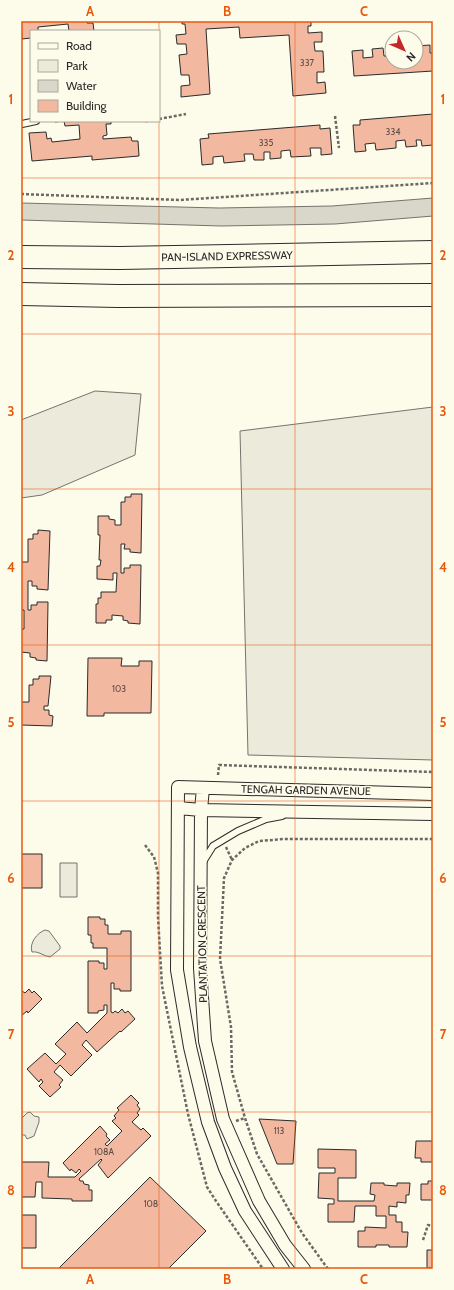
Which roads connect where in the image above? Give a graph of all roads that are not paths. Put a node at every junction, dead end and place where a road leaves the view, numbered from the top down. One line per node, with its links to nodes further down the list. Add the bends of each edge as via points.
1 (31, 122): 2 (lane)
2 (22, 124)
3 (433, 252): 4 (highway, PAN-ISLAND EXPRESSWAY, via 120,258)
4 (21, 257)
5 (21, 294): 6 (highway)
6 (433, 295)
7 (178, 787): 8 (street, TENGAH GARDEN AVENUE); 10 (street, PLANTATION CRESCENT)
8 (203, 788): 9 (street, TENGAH GARDEN AVENUE); 11 (street, PLANTATION CRESCENT)
9 (433, 794)
10 (178, 808): 11 (street, TENGAH GARDEN AVENUE); 15 (street, PLANTATION CRESCENT, via 177,970 190,1047 208,1122 225,1168 245,1211)
11 (201, 810): 12 (street, TENGAH GARDEN AVENUE); 14 (street, PLANTATION CRESCENT)
12 (301, 812): 13 (street, TENGAH GARDEN AVENUE); 14 (lane, via 266,819 238,831 213,846)
13 (433, 814)
14 (200, 866): 16 (street, PLANTATION CRESCENT, via 200,968 206,1041 223,1119 259,1201)
15 (283, 1269)
16 (304, 1269)

